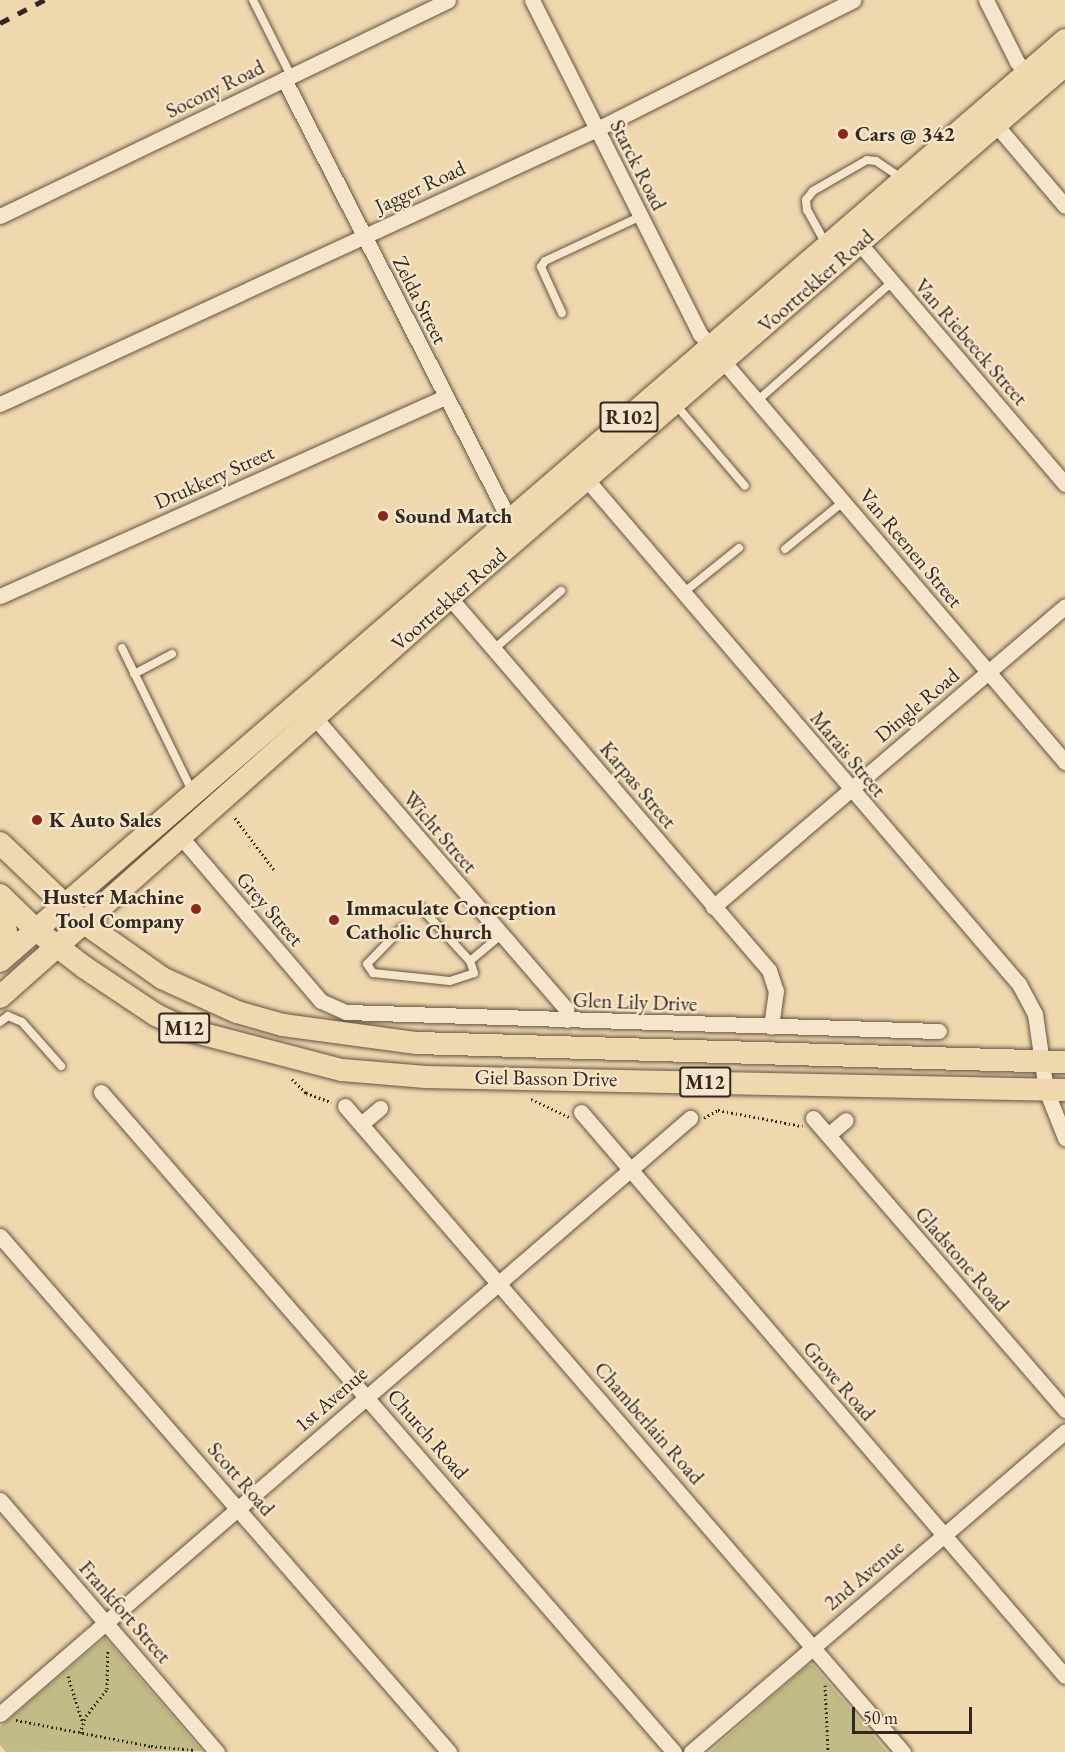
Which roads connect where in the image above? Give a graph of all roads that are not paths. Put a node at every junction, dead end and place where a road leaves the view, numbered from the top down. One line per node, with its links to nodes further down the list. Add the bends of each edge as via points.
1 (253, 0): 8 (lane)
2 (448, 0): 8 (street, Socony Road)
3 (532, 0): 11 (street, Starck Road)
4 (853, 0): 11 (street, Jagger Road)
5 (986, 0): 9 (street, via 1017,62)
6 (1065, 40): 9 (main road, Voortrekker Road / R102)
7 (1065, 65): 9 (main road, Voortrekker Road / R102)
8 (288, 77): 14 (street, Socony Road); 16 (street, Zelda Street)
9 (1034, 79): 10 (main road, Voortrekker Road / R102)
10 (990, 117): 12 (main road, Voortrekker Road / R102); 13 (street); 17 (main road, Voortrekker Road / R102)
11 (597, 129): 15 (street, Starck Road); 16 (street, Jagger Road)
12 (903, 180): 17 (main road, Voortrekker Road / R102); 18 (lane, via 867,159 813,191 806,200 807,210)
13 (1063, 199)
14 (0, 216)
15 (641, 216): 20 (lane, via 545,261 541,267 543,276); 21 (street, Starck Road, via 700,334)
16 (364, 236): 22 (street, Zelda Street); 24 (street, Jagger Road)
17 (853, 236): 18 (main road, Voortrekker Road / R102); 19 (street, Van Riebeeck Street); 21 (main road, Voortrekker Road / R102)
18 (827, 245): 21 (main road, Voortrekker Road / R102)
19 (892, 282): 23 (lane); 27 (street, Van Riebeeck Street)
20 (562, 313)
21 (717, 354): 23 (street, Van Reenen Street); 25 (main road, Voortrekker Road / R102); 26 (main road, Voortrekker Road / R102)
22 (445, 397): 30 (street, Zelda Street); 36 (street, Drukkery Street)
23 (758, 401): 29 (street, Van Reenen Street)
24 (0, 404)
25 (675, 404): 26 (main road, Voortrekker Road / R102); 28 (lane)
26 (580, 472): 30 (main road, Voortrekker Road / R102); 35 (street, Marais Street)
27 (1065, 484)
28 (745, 486)
29 (844, 501): 32 (lane); 41 (street, Van Reenen Street)
30 (514, 529): 33 (main road, Voortrekker Road / R102)
31 (739, 548): 35 (lane)
32 (785, 549)
33 (443, 590): 39 (street, Karpas Street); 43 (main road, Voortrekker Road / R102); 44 (main road, Voortrekker Road / R102)
34 (561, 591): 39 (lane)
35 (683, 593): 46 (street, Marais Street)
36 (0, 596)
37 (1065, 606): 41 (street, Dingle Road)
38 (122, 648): 42 (lane)
39 (494, 649): 52 (street, Karpas Street)
40 (172, 654): 42 (lane)
41 (988, 672): 45 (street, Van Reenen Street); 46 (street, Dingle Road)
42 (134, 675): 47 (lane)
43 (300, 700): 44 (street, Wicht Street); 47 (main road, Voortrekker Road / R102)
44 (315, 717): 48 (main road, Voortrekker Road / R102); 58 (street, Wicht Street)
45 (1065, 762)
46 (850, 789): 52 (street, Dingle Road); 69 (street, Marais Street, via 1025,993 1035,1014)
47 (193, 792): 51 (main road, Voortrekker Road / R102)
48 (180, 836): 55 (main road, Voortrekker Road / R102); 64 (street, Grey Street)
49 (0, 843): 51 (main road, M12)
50 (0, 895): 57 (main road, M12)
51 (63, 905): 55 (main road, M12); 57 (main road, Voortrekker Road / R102)
52 (713, 907): 67 (street, Karpas Street, via 775,981)
53 (422, 909): 62 (lane)
54 (0, 913): 59 (main road, via 6,932)
55 (83, 922): 60 (main road, Voortrekker Road / R102); 69 (main road, Giel Basson Drive / M12, via 162,978 196,995 237,1012 319,1032 417,1043)
56 (402, 928): 62 (lane, via 367,964 373,973 462,980 474,973)
57 (36, 930): 60 (main road, M12); 61 (main road, Voortrekker Road / R102)
58 (501, 935): 62 (lane); 65 (street, Wicht Street, via 566,1009)
59 (0, 943)
60 (58, 947): 63 (main road, Voortrekker Road / R102); 72 (main road, Giel Basson Drive / M12, via 116,991 188,1030 342,1070 426,1077)
61 (0, 961)
62 (470, 961)
63 (0, 997)
64 (331, 1007): 65 (street, Glen Lily Drive, via 346,1012)
65 (567, 1020): 67 (street, Glen Lily Drive)
66 (0, 1022): 71 (lane, via 8,1016 22,1022)
67 (771, 1027): 68 (street, Glen Lily Drive)
68 (939, 1031)
69 (1040, 1061): 70 (main road, Giel Basson Drive / M12); 72 (street, Marais Street)
70 (1065, 1062)
71 (61, 1066)
72 (1055, 1090): 82 (street, Marais Street)
73 (101, 1092): 86 (street, Church Road)
74 (342, 1108): 80 (street, Chamberlain Road)
75 (380, 1108): 80 (street)
76 (577, 1115): 83 (street, Grove Road)
77 (695, 1120): 83 (street, 1st Avenue)
78 (846, 1120): 81 (street)
79 (810, 1123): 81 (street, Gladstone Road)
80 (361, 1124): 85 (street, Chamberlain Road)
81 (828, 1135): 87 (street, Gladstone Road)
82 (1065, 1138)
83 (630, 1170): 85 (street, 1st Avenue); 91 (street, Grove Road)
84 (0, 1236): 90 (street, Scott Road)
85 (499, 1281): 86 (street, 1st Avenue); 93 (street, Chamberlain Road)
86 (367, 1396): 90 (street, 1st Avenue); 98 (street, Church Road)
87 (1065, 1410)
88 (1065, 1431): 91 (street, 2nd Avenue)
89 (0, 1500): 92 (street, Frankfort Street)
90 (238, 1508): 92 (street, 1st Avenue); 97 (street, Scott Road)
91 (944, 1535): 93 (street, 2nd Avenue); 94 (street, Grove Road)
92 (106, 1622): 95 (street, 1st Avenue); 96 (street, Frankfort Street)
93 (813, 1646): 99 (street, 2nd Avenue); 100 (street, Chamberlain Road)
94 (1065, 1676)
95 (4, 1715)
96 (210, 1750)
97 (448, 1752)
98 (674, 1752)
99 (692, 1752)
100 (903, 1752)

